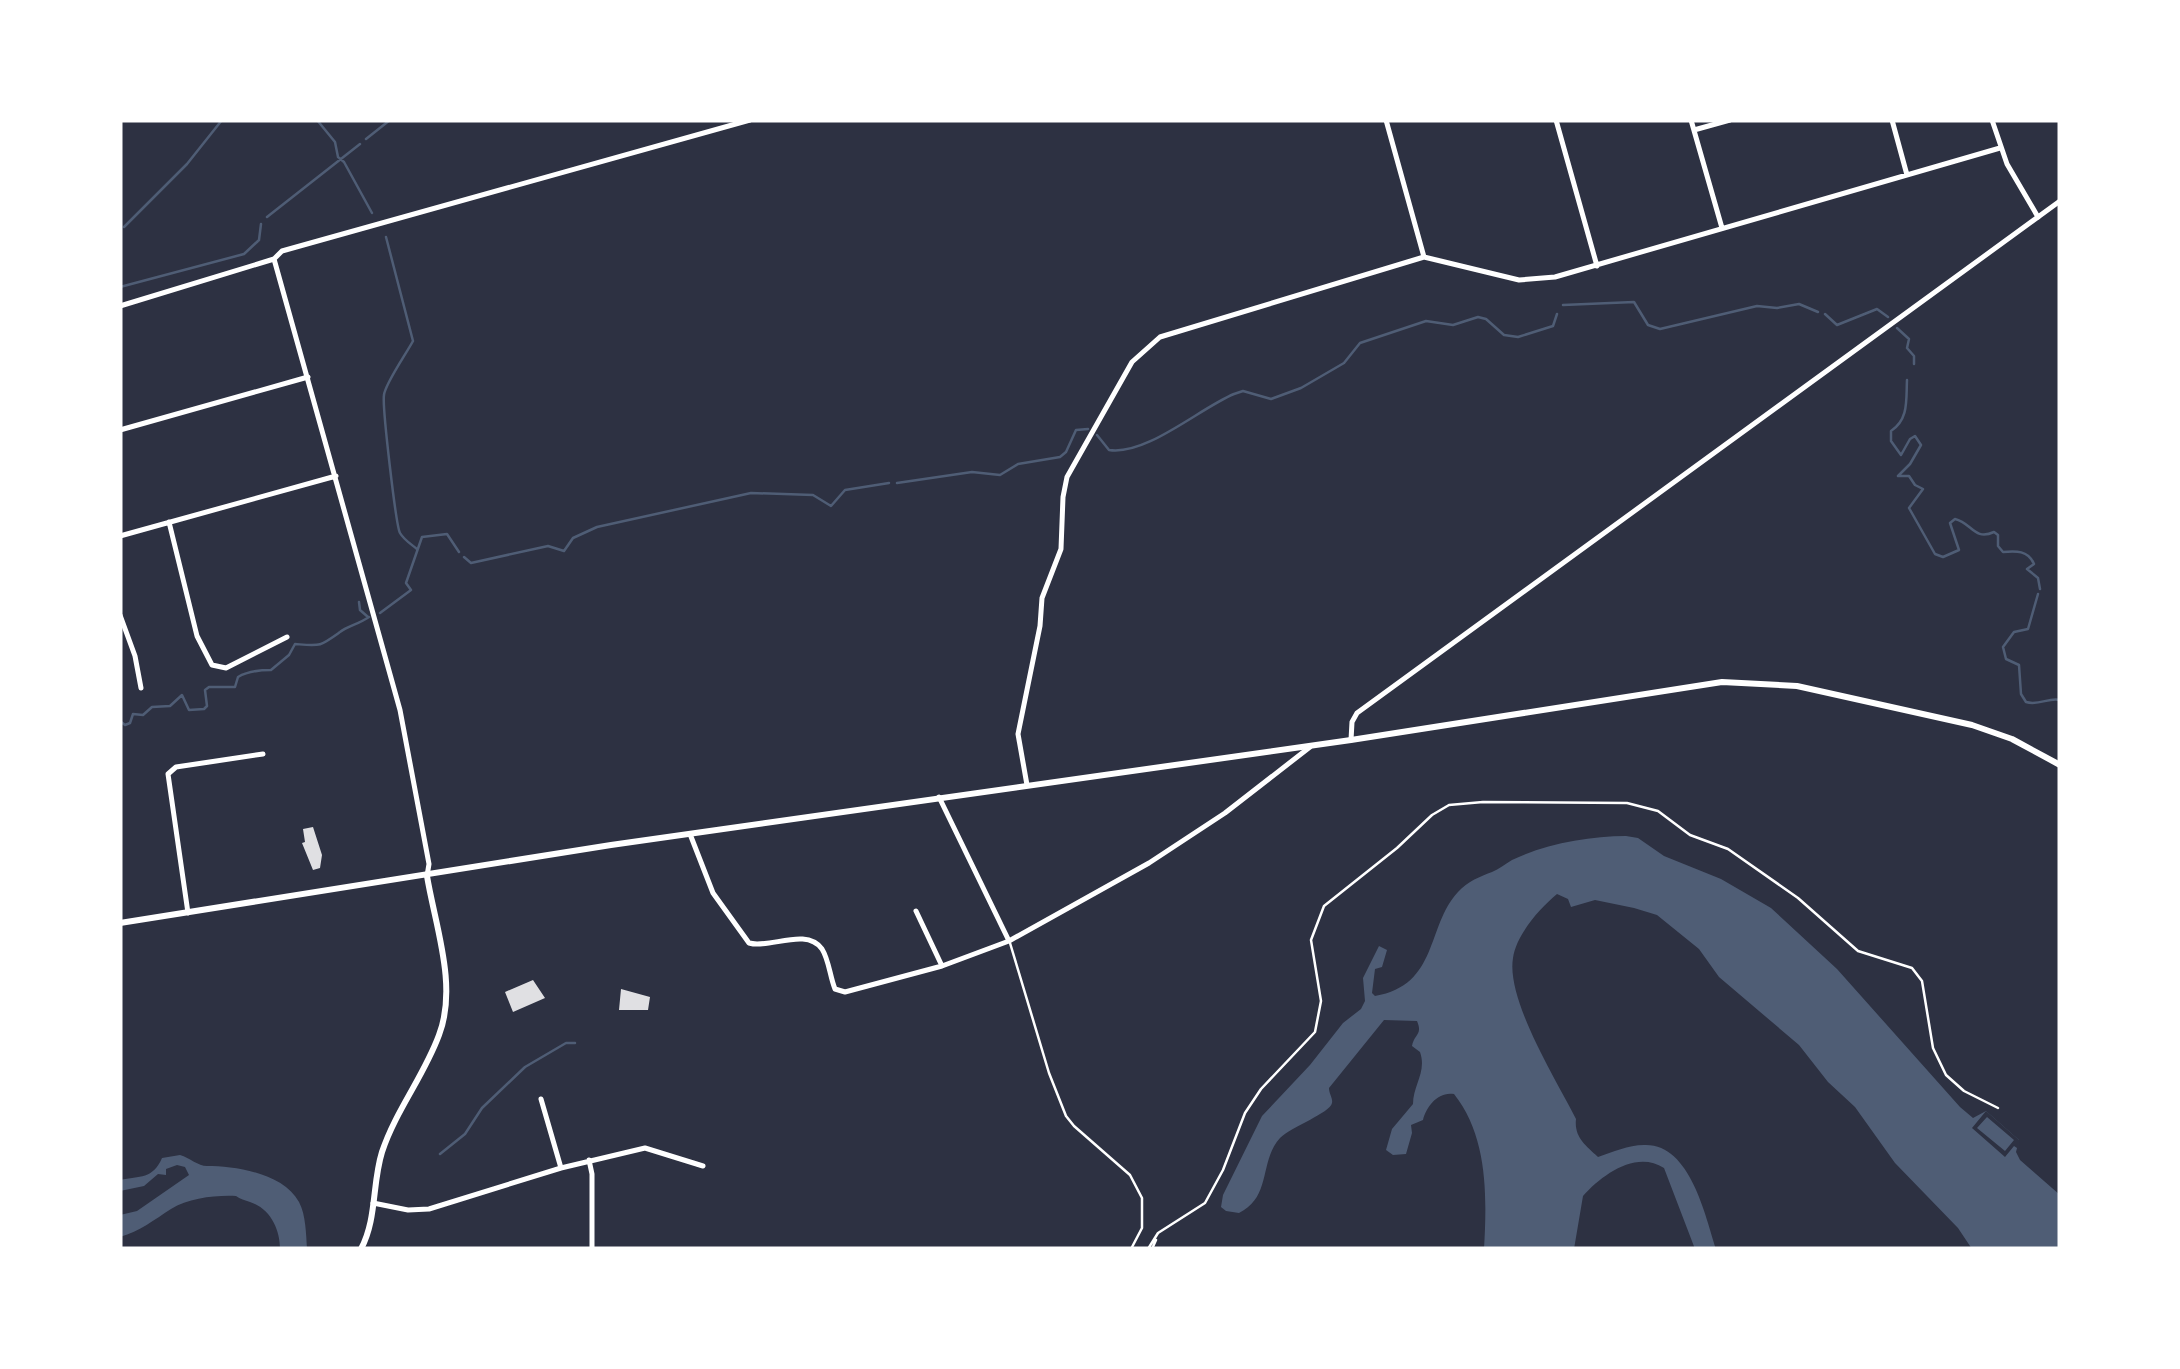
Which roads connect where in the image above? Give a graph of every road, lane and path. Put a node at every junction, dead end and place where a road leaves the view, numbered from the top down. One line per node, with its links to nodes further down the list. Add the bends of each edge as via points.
1 (750, 120): 15 (street)
2 (1386, 120): 14 (street)
3 (1556, 120): 16 (street)
4 (1691, 120): 8 (street)
5 (1730, 120): 8 (street)
6 (1892, 120): 10 (street)
7 (1992, 120): 9 (street)
8 (1694, 130): 13 (street)
9 (2000, 148): 10 (street); 12 (street)
10 (1908, 176): 13 (street)
11 (2060, 201): 12 (street)
12 (2038, 217): 26 (street, via 1357,713)
13 (1722, 229): 16 (street)
14 (1424, 257): 16 (street, via 1525,280); 30 (street, via 1173,331 1132,362 1066,480 1061,548 1042,598 1018,734)
15 (274, 259): 17 (street); 18 (street)
16 (1597, 266)
17 (120, 306)
18 (308, 378): 19 (street); 20 (street)
19 (120, 430)
20 (336, 476): 21 (street); 33 (street, via 400,710)
21 (169, 522): 22 (street); 24 (street, via 197,636 212,665 226,668)
22 (120, 536)
23 (120, 616): 25 (street)
24 (287, 637)
25 (141, 688)
26 (1351, 740): 27 (main road); 29 (main road, via 1707,683 1755,682 1972,724)
27 (1313, 745): 30 (main road); 37 (street, via 1164,853)
28 (263, 754): 35 (street, via 169,771)
29 (2060, 765)
30 (1026, 785): 31 (main road)
31 (939, 797): 32 (main road); 37 (street)
32 (690, 834): 33 (main road); 38 (street, via 713,893 749,943 814,942 837,991)
33 (427, 876): 35 (main road); 44 (main road, via 444,1017 389,1133)
34 (916, 911): 38 (street)
35 (188, 913): 36 (main road)
36 (120, 923)
37 (1009, 941): 38 (street); 47 (lane, via 1066,1116 1130,1175 1142,1198 1142,1228)
38 (942, 966)
39 (541, 1099): 43 (street)
40 (1998, 1108): 48 (path, via 1946,1074 1934,1048 1922,981 1912,968 1858,951 1728,848 1628,803 1449,805 1324,906 1311,940 1321,1001 1315,1032 1244,1113 1205,1202 1158,1234)
41 (589, 1160): 42 (street, via 649,1148); 43 (street); 46 (street)
42 (703, 1166)
43 (561, 1168): 44 (street, via 428,1209)
44 (373, 1203): 45 (main road)
45 (362, 1249)
46 (592, 1249)
47 (1131, 1249)
48 (1150, 1249)

